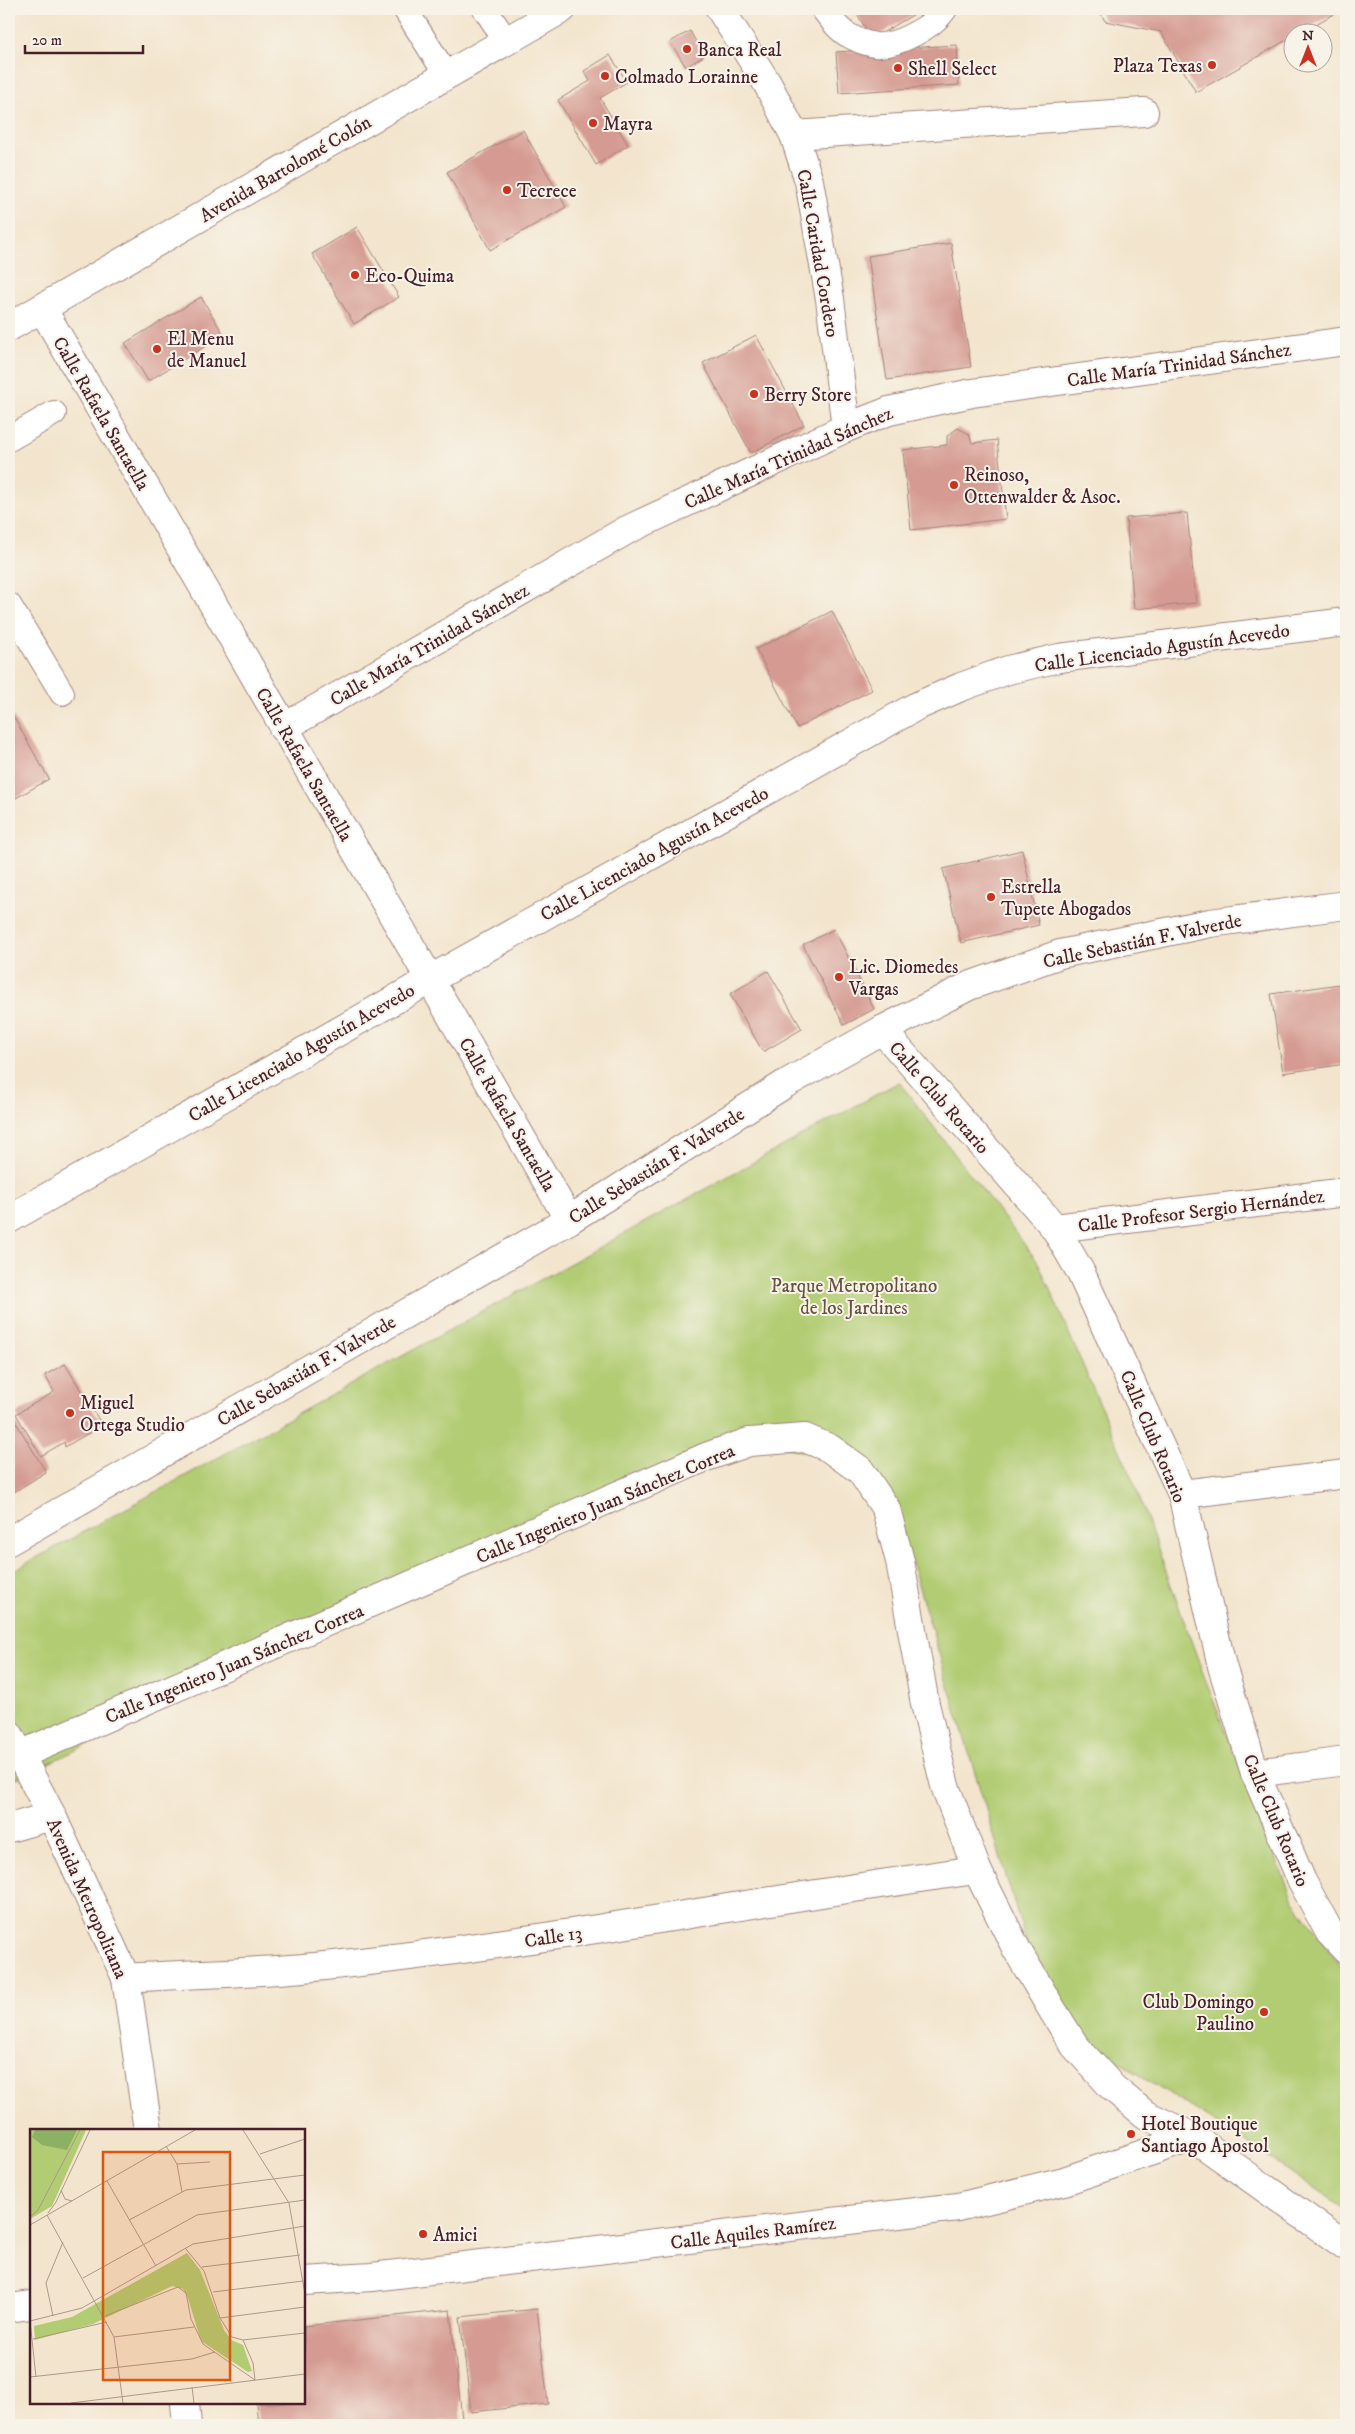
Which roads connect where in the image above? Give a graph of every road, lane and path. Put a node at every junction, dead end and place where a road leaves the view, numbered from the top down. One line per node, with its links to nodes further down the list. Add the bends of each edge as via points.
1 (405, 9): 8 (lane)
2 (484, 9): 7 (lane)
3 (562, 9): 7 (street, Avenida Bartolomé Colón)
4 (720, 9): 10 (street, Calle Caridad Cordero)
5 (823, 9): 6 (lane, via 848,36 876,45 918,32 938,19)
6 (945, 9)
7 (506, 41): 8 (street, Avenida Bartolomé Colón)
8 (447, 76): 11 (street, Avenida Bartolomé Colón)
9 (1144, 112): 10 (street)
10 (794, 135): 15 (street, Calle Caridad Cordero, via 809,182 830,299)
11 (42, 308): 12 (street, Avenida Bartolomé Colón); 20 (street, Calle Rafaela Santaella)
12 (9, 327)
13 (1346, 341): 15 (street, Calle María Trinidad Sánchez, via 972,393 888,411)
14 (54, 413): 16 (lane)
15 (846, 428): 20 (street, Calle María Trinidad Sánchez, via 627,530)
16 (9, 439)
17 (9, 605): 19 (lane)
18 (1346, 622): 22 (street, Calle Licenciado Agustín Acevedo, via 1059,658 1008,670 961,687 871,731)
19 (62, 693)
20 (284, 728): 22 (street, Calle Rafaela Santaella)
21 (1346, 904): 23 (street, Calle Sebastián F. Valverde, via 1210,923 1060,954 969,986)
22 (431, 978): 25 (street, Calle Licenciado Agustín Acevedo); 26 (street, Calle Rafaela Santaella)
23 (882, 1030): 26 (street, Calle Sebastián F. Valverde, via 785,1084); 27 (street, Calle Club Rotario)
24 (1346, 1192): 27 (street, Calle Profesor Sergio Hernández)
25 (9, 1219)
26 (569, 1220): 30 (street, Calle Sebastián F. Valverde)
27 (1055, 1228): 29 (street, Calle Club Rotario, via 1080,1271)
28 (1346, 1474): 29 (street)
29 (1182, 1494): 33 (street, Calle Club Rotario, via 1222,1666)
30 (9, 1540)
31 (15, 1745): 34 (street, Avenida Metropolitana); 36 (street, Calle Ingeniero Juan Sánchez Correa, via 706,1457 749,1442 805,1438 829,1448 860,1470 886,1509 900,1560 926,1704 945,1786)
32 (1346, 1761): 33 (street)
33 (1255, 1773): 37 (street, Calle Club Rotario, via 1302,1881 1330,1933)
34 (52, 1816): 35 (street); 38 (street, Avenida Metropolitana)
35 (9, 1828)
36 (977, 1870): 38 (street, Calle 13, via 534,1939 323,1966); 40 (street, Calle Ingeniero Juan Sánchez Correa, via 1017,1950 1075,2046 1113,2088 1146,2115)
37 (1346, 1950)
38 (126, 1978): 39 (street, Avenida Metropolitana)
39 (148, 2129)
40 (1194, 2137): 41 (street, Calle Ingeniero Juan Sánchez Correa); 42 (street, Calle Aquiles Ramírez, via 1064,2181 958,2207 372,2277)
41 (1346, 2246)
42 (305, 2280)
43 (30, 2305): 44 (street)
44 (9, 2308)
45 (185, 2404): 46 (street)
46 (187, 2425)

